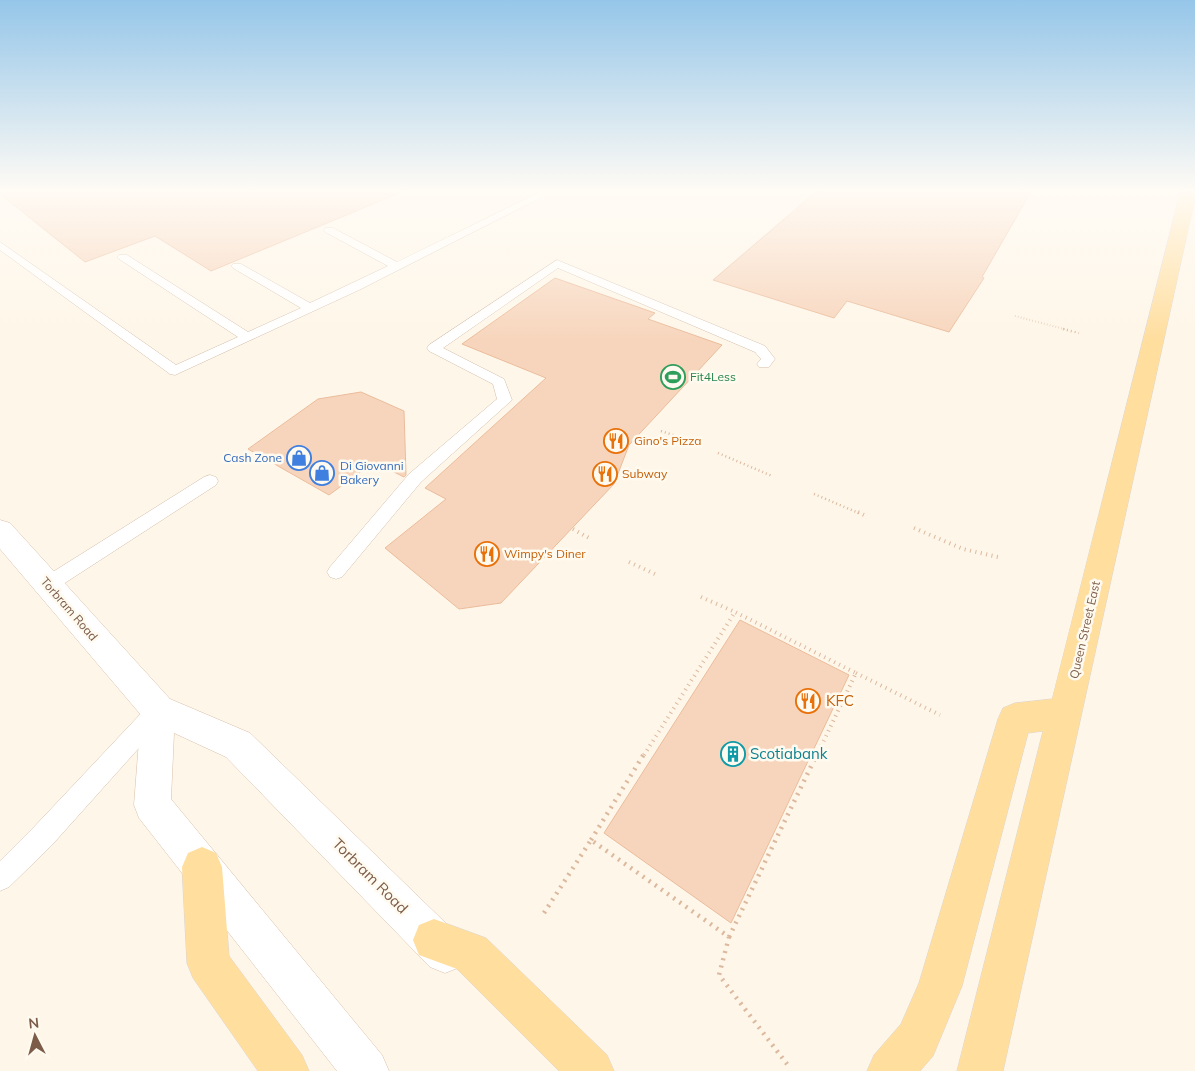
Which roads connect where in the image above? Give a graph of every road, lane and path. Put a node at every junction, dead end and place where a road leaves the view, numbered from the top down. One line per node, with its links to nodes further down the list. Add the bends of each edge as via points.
1 (348, 240): 7 (lane)
2 (450, 240): 7 (lane)
3 (1177, 240): 33 (main road, Queen Street East)
4 (0, 245): 11 (lane, via 175,371)
5 (123, 257): 11 (lane)
6 (237, 266): 8 (lane)
7 (397, 266): 8 (lane)
8 (310, 308): 11 (lane)
9 (1015, 316): 10 (path)
10 (1079, 333)
11 (247, 337)
12 (764, 364): 26 (lane, via 768,359 760,349 557,263 434,348 499,382 505,400 415,478)
13 (661, 431): 14 (path)
14 (676, 436)
15 (718, 453): 16 (path)
16 (772, 476)
17 (210, 481): 28 (lane)
18 (814, 494): 19 (path)
19 (866, 516)
20 (914, 528): 24 (path, via 963,549)
21 (573, 529): 23 (path)
22 (0, 530): 28 (main road, Torbram Road)
23 (589, 538)
24 (998, 557)
25 (628, 562): 27 (path)
26 (336, 572)
27 (657, 575)
28 (47, 585): 32 (main road, Torbram Road)
29 (701, 596): 30 (path)
30 (735, 612): 31 (path); 35 (path)
31 (856, 673): 34 (path); 39 (path)
32 (158, 710): 36 (main road, via 152,805); 37 (lane, via 43,836); 40 (main road, Torbram Road, via 238,745)
33 (1066, 714): 46 (main road, via 1015,719 940,986 917,1040); 47 (main road, Queen Street East)
34 (940, 715)
35 (591, 840): 38 (path); 39 (path)
36 (202, 867): 42 (main road, via 208,962); 43 (main road)
37 (0, 878)
38 (544, 913)
39 (729, 937): 41 (path, via 719,976)
40 (434, 940): 44 (main road, Torbram Road); 45 (main road, via 471,953)
41 (790, 1068)
42 (286, 1071)
43 (366, 1071)
44 (561, 1071)
45 (591, 1071)
46 (890, 1071)
47 (980, 1071)

